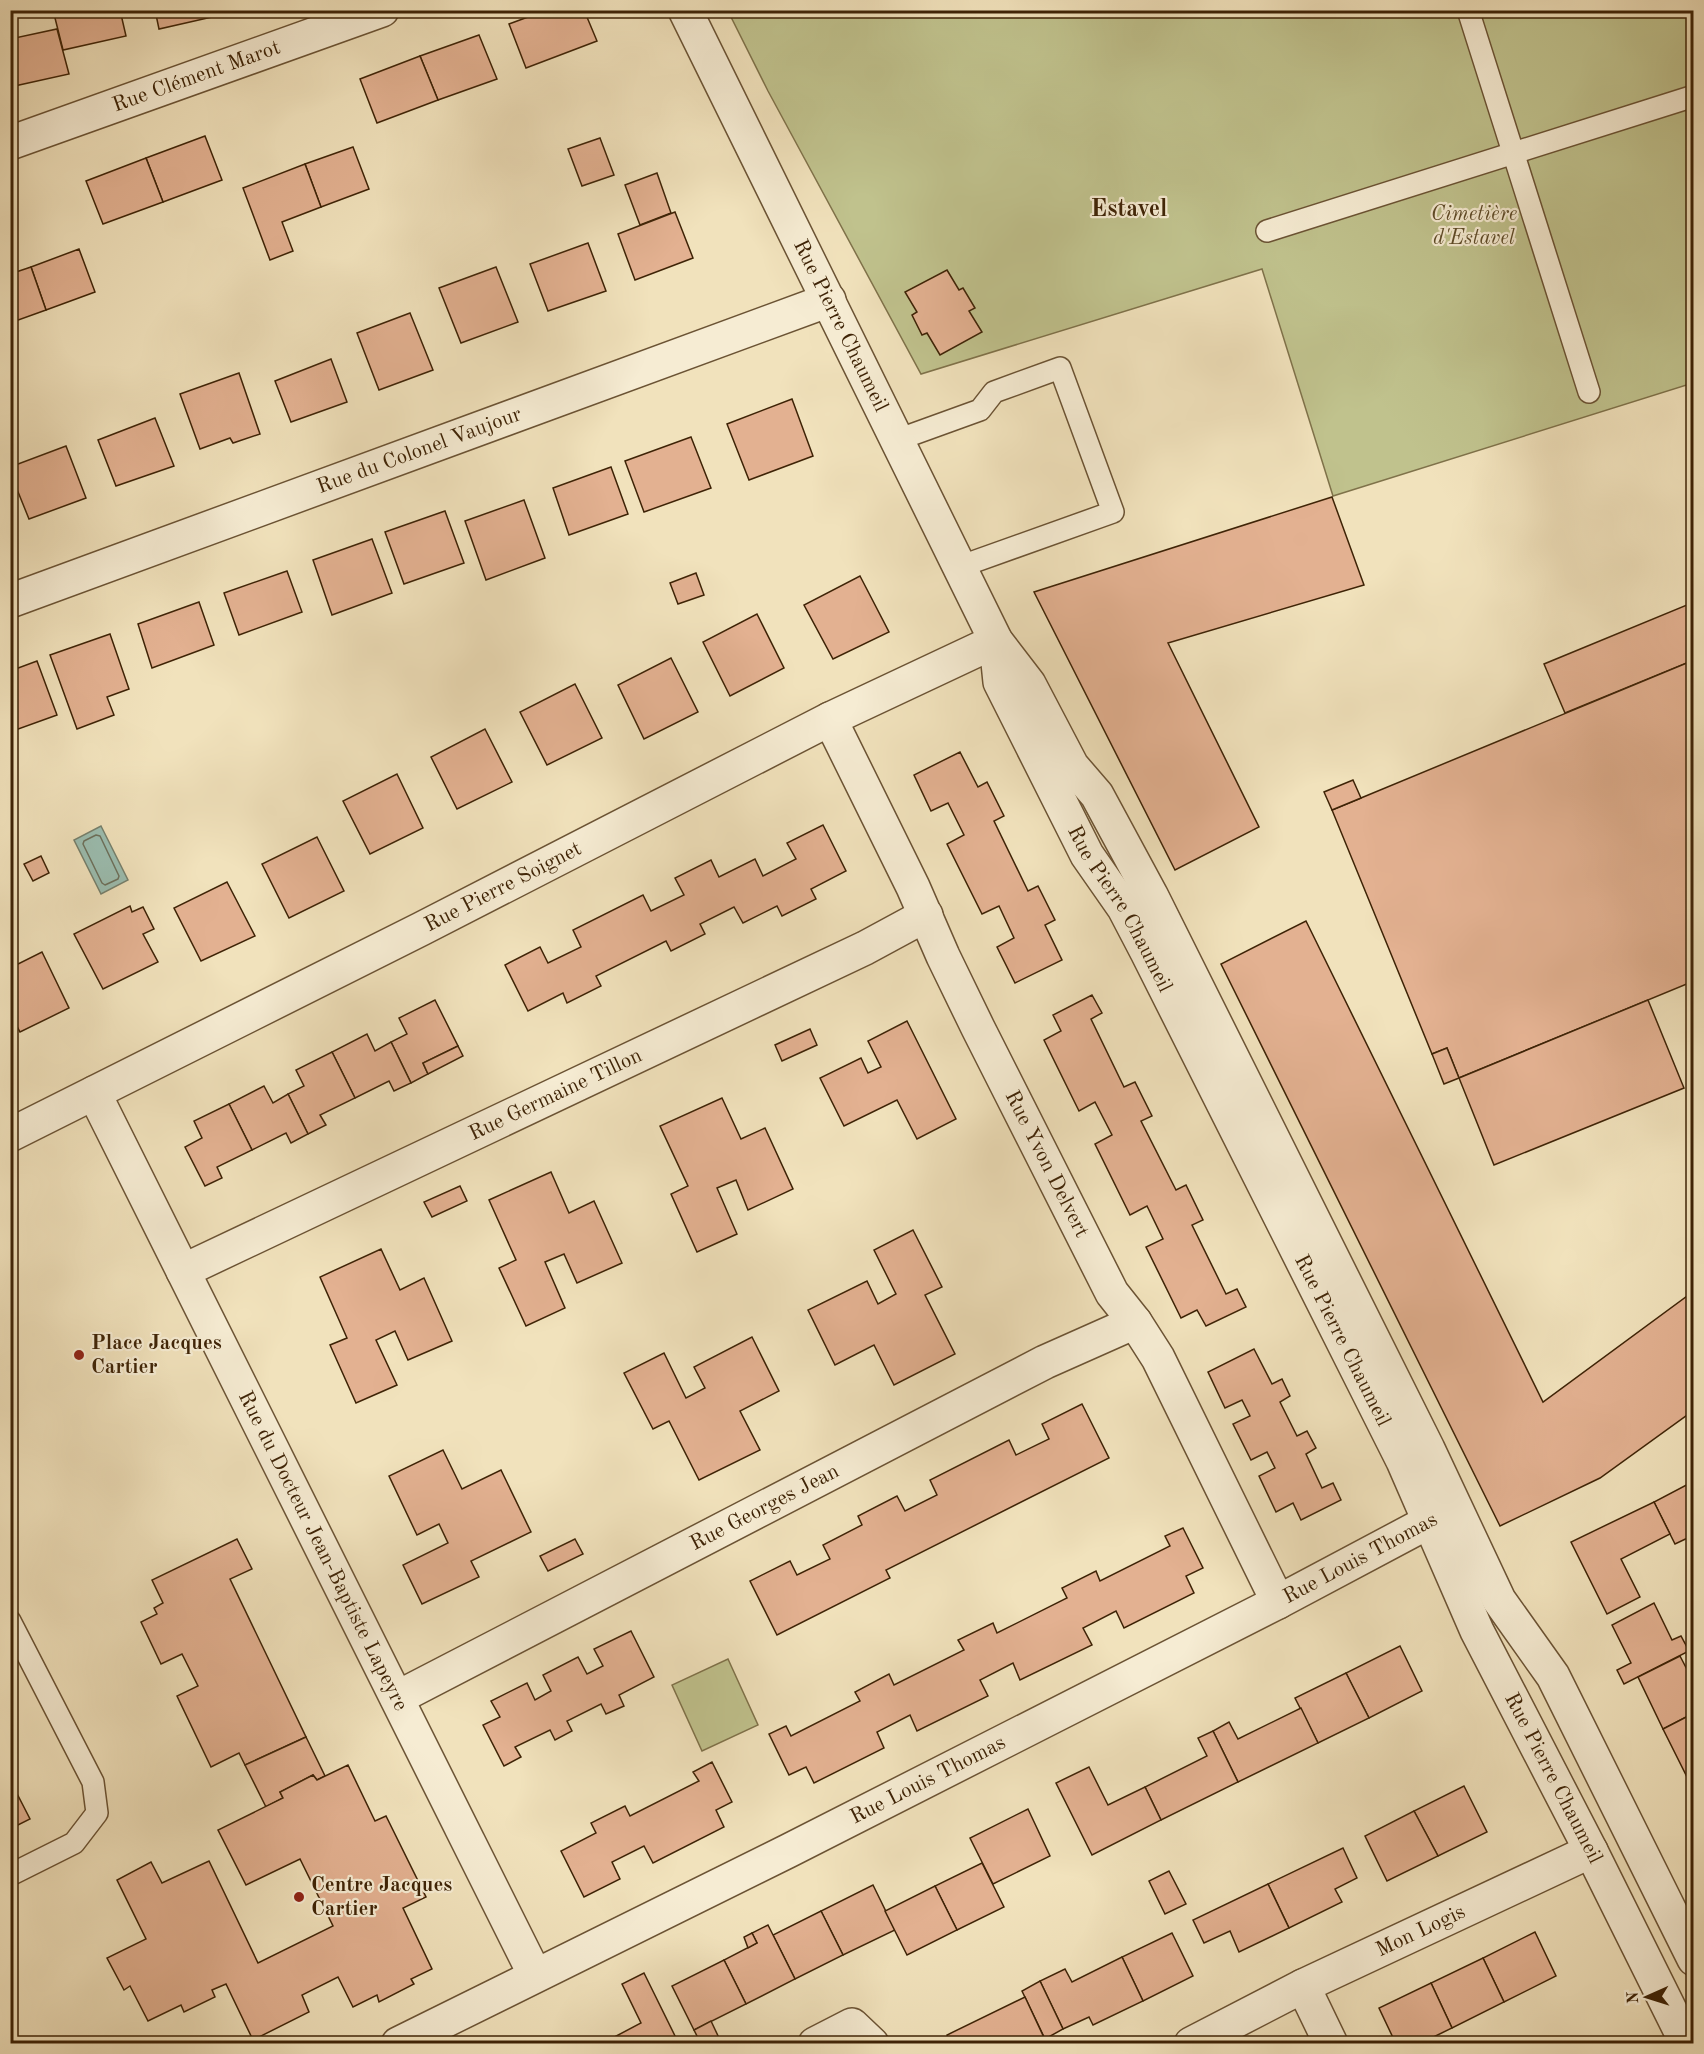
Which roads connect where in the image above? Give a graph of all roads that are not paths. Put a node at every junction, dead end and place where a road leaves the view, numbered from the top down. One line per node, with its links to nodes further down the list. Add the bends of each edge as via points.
1 (382, 10): 5 (street, Rue Clément Marot)
2 (685, 10): 8 (street, Rue Pierre Chaumeil)
3 (1468, 10): 6 (lane)
4 (1694, 96): 6 (lane)
5 (10, 143)
6 (1513, 153): 7 (lane); 9 (lane)
7 (1267, 231)
8 (829, 300): 10 (street, Rue Pierre Chaumeil); 12 (street, Rue du Colonel Vaujour)
9 (1589, 392)
10 (897, 440): 11 (street, Rue Pierre Chaumeil); 11 (lane, via 980,410 994,392 1060,368 1113,512)
11 (959, 567): 13 (street, Rue Pierre Chaumeil)
12 (10, 601)
13 (996, 641): 14 (street, Rue Pierre Soignet); 20 (street, Rue Pierre Chaumeil, via 1029,684 1072,766 1097,795 1151,895)
14 (830, 719): 15 (street, Rue Yvon Delvert); 16 (street, Rue Pierre Soignet)
15 (927, 915): 18 (street, Rue Germaine Tillon, via 865,948); 19 (street, Rue Yvon Delvert, via 978,1028 1112,1293)
16 (94, 1093): 17 (street, Rue Pierre Soignet); 18 (street, Rue du Docteur Jean-Baptiste Lapeyre)
17 (10, 1135)
18 (183, 1270): 23 (street, Rue du Docteur Jean-Baptiste Lapeyre)
19 (1135, 1322): 21 (street, Rue Yvon Delvert, via 1158,1358); 23 (street, Rue Georges Jean, via 1045,1362)
20 (1443, 1514): 21 (street, Rue Louis Thomas); 24 (street, Rue Pierre Chaumeil, via 1552,1676); 25 (street, Rue Pierre Chaumeil, via 1477,1631)
21 (1278, 1602): 29 (street, Rue Louis Thomas)
22 (10, 1621): 26 (lane, via 93,1782 97,1813 74,1843)
23 (397, 1698): 29 (street, Rue du Docteur Jean-Baptiste Lapeyre)
24 (1607, 1785): 25 (street); 28 (street, Rue Pierre Chaumeil)
25 (1591, 1851): 27 (street, Rue Pierre Chaumeil); 30 (street, Mon Logis)
26 (10, 1875)
27 (1632, 1934): 28 (street); 36 (street, Rue Pierre Chaumeil)
28 (1693, 1956)
29 (535, 1975): 31 (street, Rue Louis Thomas)
30 (1303, 1986): 34 (street, Mon Logis); 35 (street)
31 (398, 2043)
32 (815, 2043): 33 (street, via 852,2025)
33 (872, 2043)
34 (1191, 2043)
35 (1331, 2043)
36 (1687, 2043)

